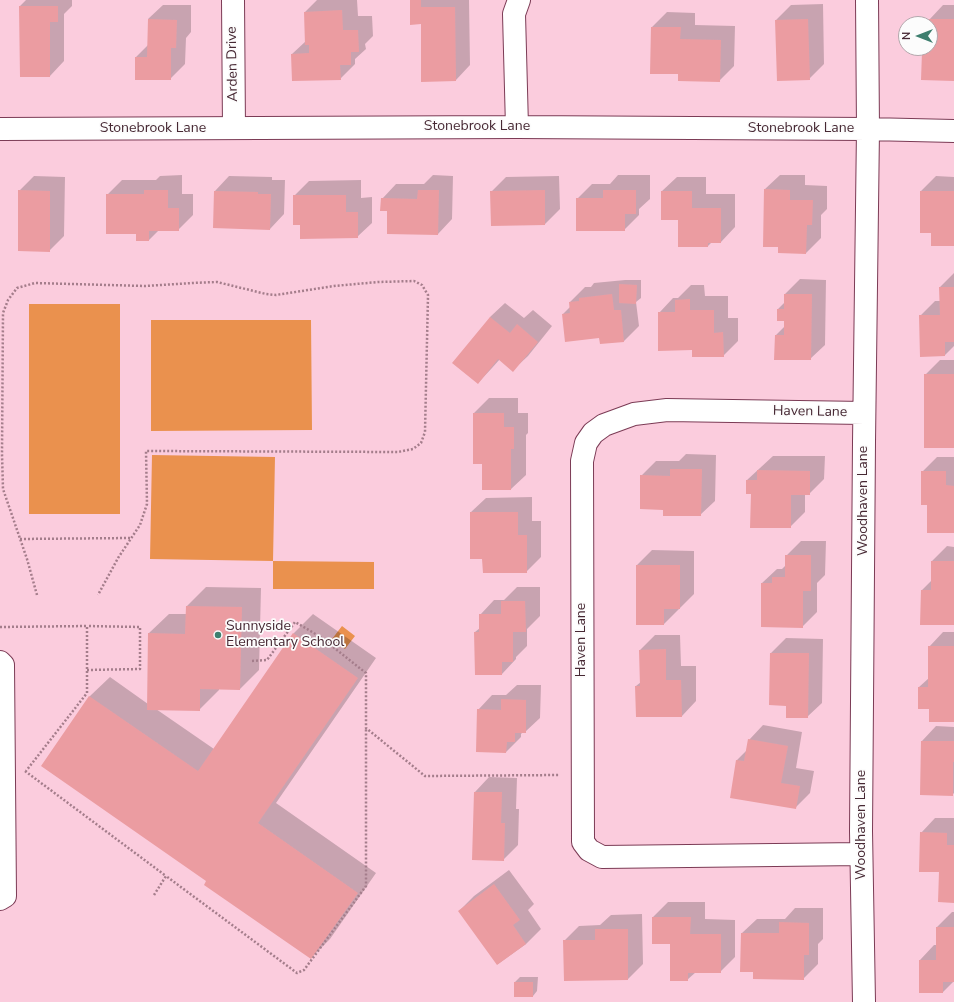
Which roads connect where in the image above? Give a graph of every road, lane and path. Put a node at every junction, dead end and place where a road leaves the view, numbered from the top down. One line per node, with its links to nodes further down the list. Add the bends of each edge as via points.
1 (233, 0): 5 (street, Arden Drive)
2 (519, 0): 4 (street, via 514,14)
3 (867, 0): 7 (street, Woodhaven Lane)
4 (517, 127): 5 (street, Stonebrook Lane); 7 (street, Stonebrook Lane)
5 (234, 128): 6 (street, Stonebrook Lane)
6 (0, 129)
7 (868, 129): 8 (street, Stonebrook Lane); 9 (street, Woodhaven Lane)
8 (954, 131)
9 (864, 412): 23 (street, Woodhaven Lane); 23 (street, Haven Lane, via 667,410 634,414 604,425 593,433 586,443 582,461 582,842 589,850 602,857)
10 (131, 538): 11 (path); 11 (path, via 140,525 147,504 146,451 413,450 421,443 425,432 428,295 422,285 414,281 378,282 276,295 217,282 145,286 35,283 17,288 3,313 2,454 3,489); 13 (path)
11 (20, 539): 12 (path)
12 (37, 595)
13 (98, 595)
14 (87, 626): 15 (path); 18 (path); 18 (path, via 140,627 140,669)
15 (0, 627)
16 (252, 660): 19 (path, via 267,660 295,622 319,636 366,673)
17 (0, 662): 26 (street, via 3,665 5,896)
18 (87, 670): 21 (path, via 87,693)
19 (366, 728): 22 (path, via 425,776); 24 (path, via 366,886 304,970 297,973)
20 (22, 768): 21 (path)
21 (25, 771): 24 (path)
22 (560, 775)
23 (861, 854): 27 (street, Woodhaven Lane)
24 (166, 876): 25 (path)
25 (154, 895)
26 (0, 899)
27 (864, 1002)

